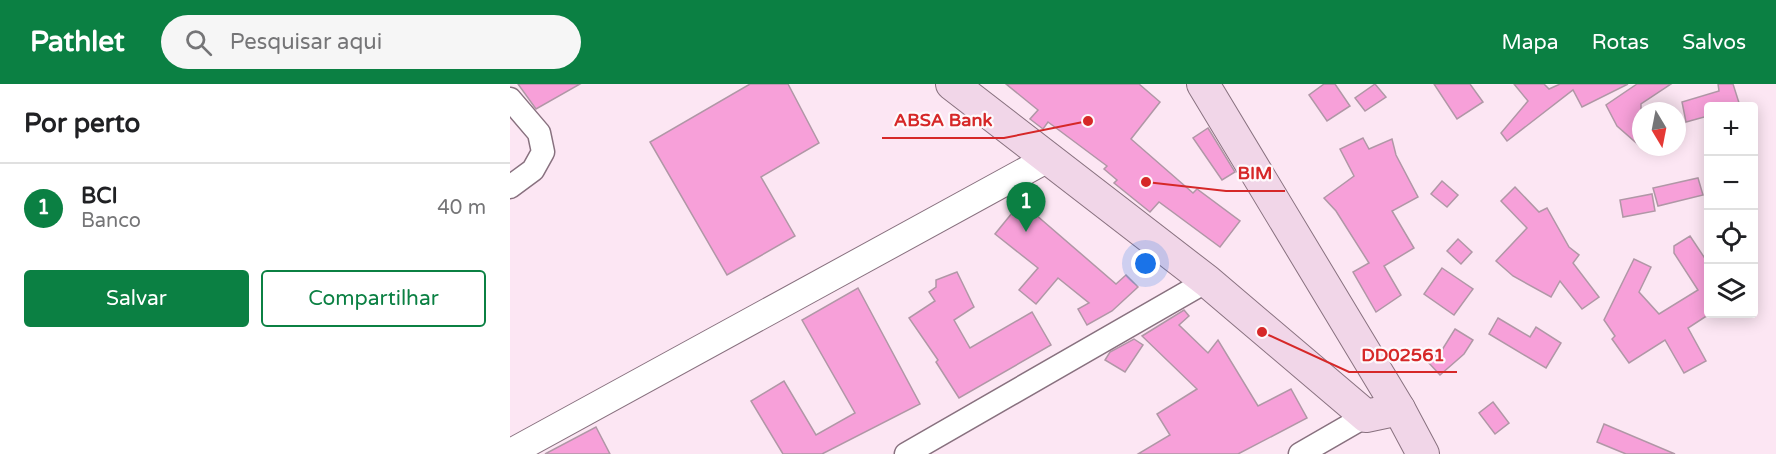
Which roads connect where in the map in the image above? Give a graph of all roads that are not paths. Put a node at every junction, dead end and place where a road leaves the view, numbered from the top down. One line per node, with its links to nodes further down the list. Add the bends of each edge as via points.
1 (952, 84): 4 (main road)
2 (1203, 84): 7 (main road)
3 (510, 99): 5 (street, via 539,133 543,152 533,170)
4 (1049, 158): 6 (main road); 9 (street)
5 (510, 187)
6 (1207, 281): 8 (main road); 10 (street)
7 (1399, 409): 8 (main road); 12 (main road)
8 (1366, 417): 11 (street)
9 (510, 453)
10 (906, 454)
11 (1300, 454)
12 (1423, 454)

